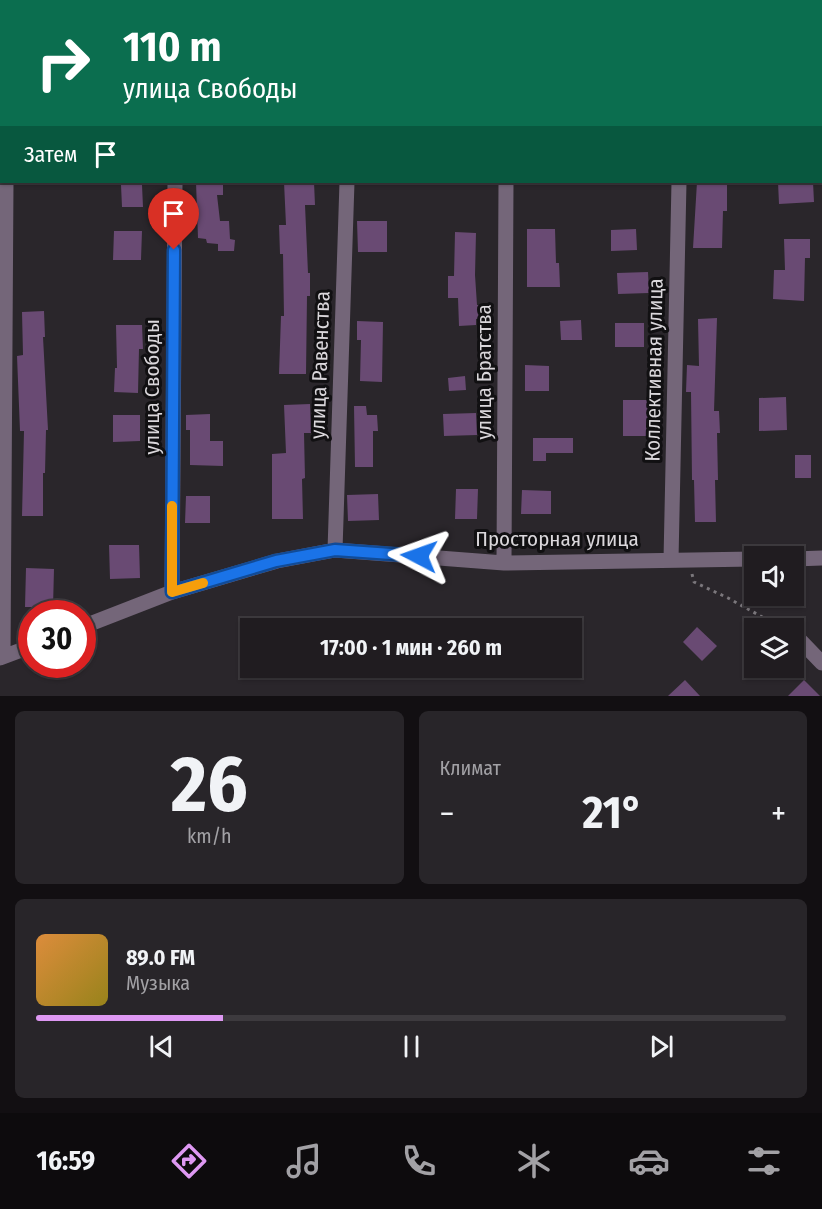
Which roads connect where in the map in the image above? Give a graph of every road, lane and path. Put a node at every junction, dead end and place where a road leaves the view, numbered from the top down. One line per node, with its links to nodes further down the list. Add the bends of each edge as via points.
1 (6, 183): 17 (street)
2 (175, 183): 12 (street, улица Свободы)
3 (347, 183): 6 (street, улица Равенства)
4 (507, 183): 11 (street, улица Братства)
5 (678, 183): 10 (street, Коллективная улица)
6 (335, 550): 11 (street, Просторная улица); 12 (street, Просторная улица, via 276,561)
7 (822, 558): 9 (street)
8 (744, 559): 10 (street, Просторная улица)
9 (804, 559)
10 (671, 560): 11 (street, Просторная улица); 13 (path, via 690,569 694,582)
11 (504, 562)
12 (172, 592): 14 (street, Просторная улица)
13 (765, 618)
14 (96, 622)
15 (804, 644): 18 (street)
16 (18, 651): 17 (street)
17 (2, 657)
18 (822, 663)

